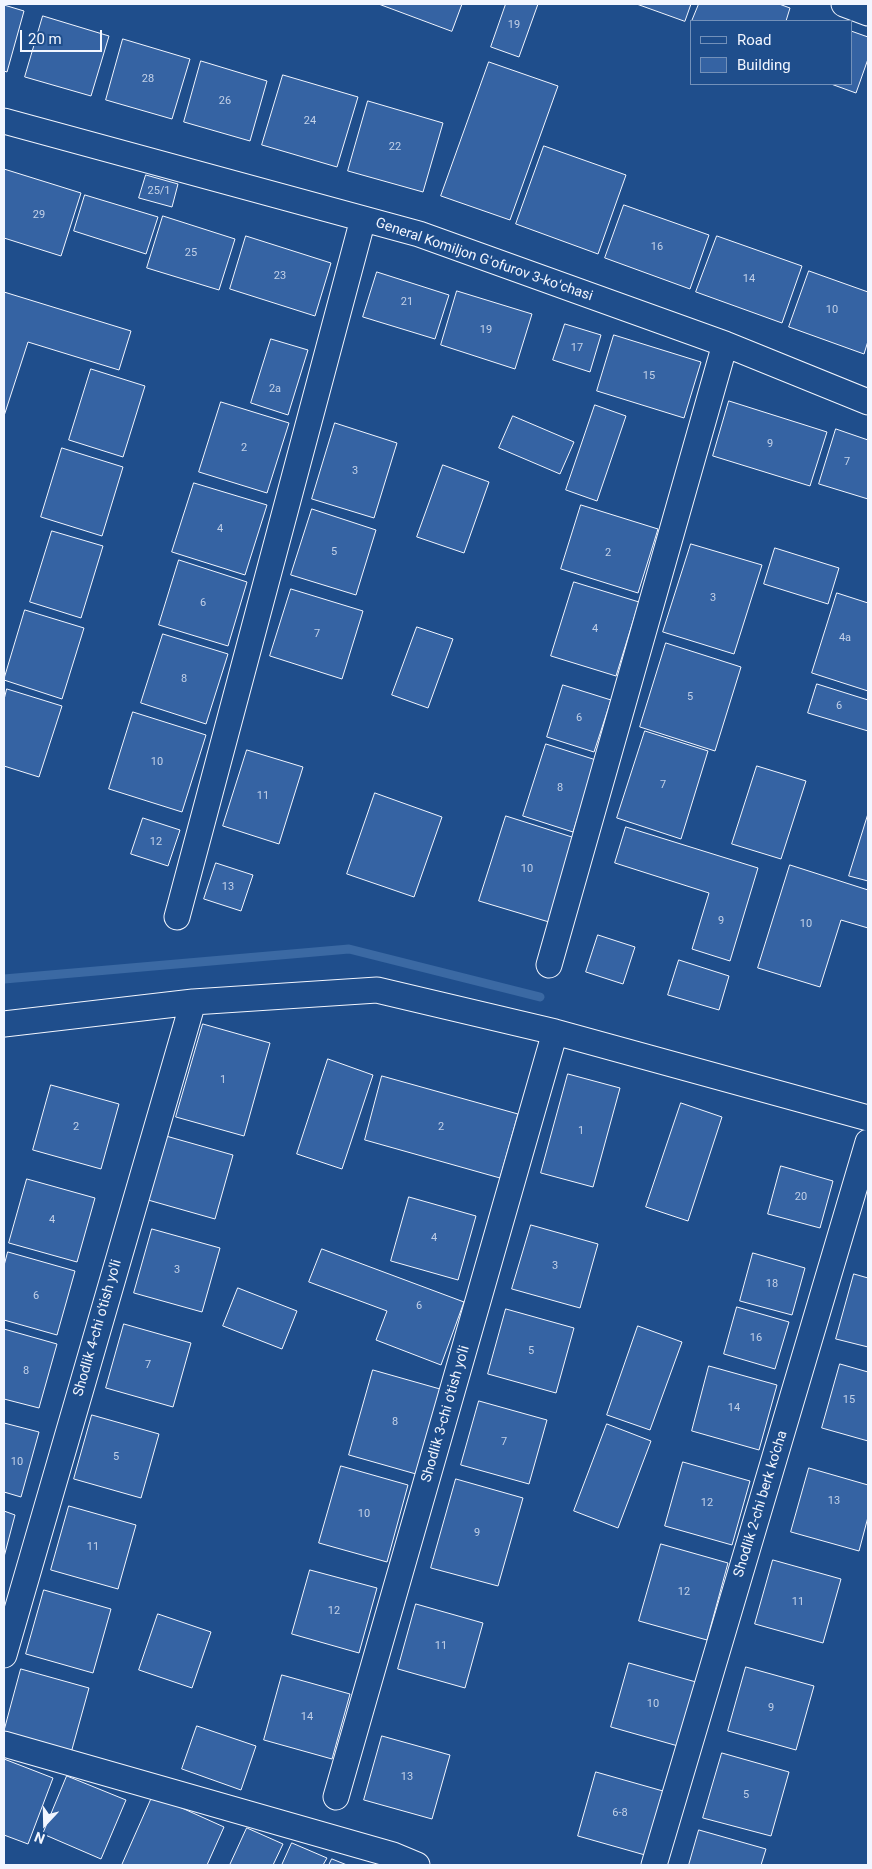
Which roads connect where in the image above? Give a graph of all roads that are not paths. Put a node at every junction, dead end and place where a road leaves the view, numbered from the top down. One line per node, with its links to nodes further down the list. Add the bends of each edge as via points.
1 (844, 4): 2 (street)
2 (868, 13)
3 (4, 121): 4 (street, General Komiljon Gʻofurov 3-koʻchasi)
4 (363, 219): 5 (street, General Komiljon Gʻofurov 3-koʻchasi, via 419,234); 7 (street)
5 (725, 344): 6 (street, General Komiljon Gʻofurov 3-koʻchasi); 8 (street)
6 (868, 402)
7 (177, 917)
8 (548, 965)
9 (193, 1002): 10 (street); 11 (street, via 377,990); 14 (street, Shodlik 4-chi o'tish yo'li)
10 (4, 1024)
11 (555, 1032): 12 (street); 16 (street, Shodlik 3-chi o'tish yo'li)
12 (868, 1118)
13 (868, 1142): 18 (street, Shodlik 2-chi berk ko'cha)
14 (4, 1655)
15 (4, 1744): 17 (street, via 393,1854)
16 (336, 1797)
17 (416, 1865)
18 (654, 1865)

